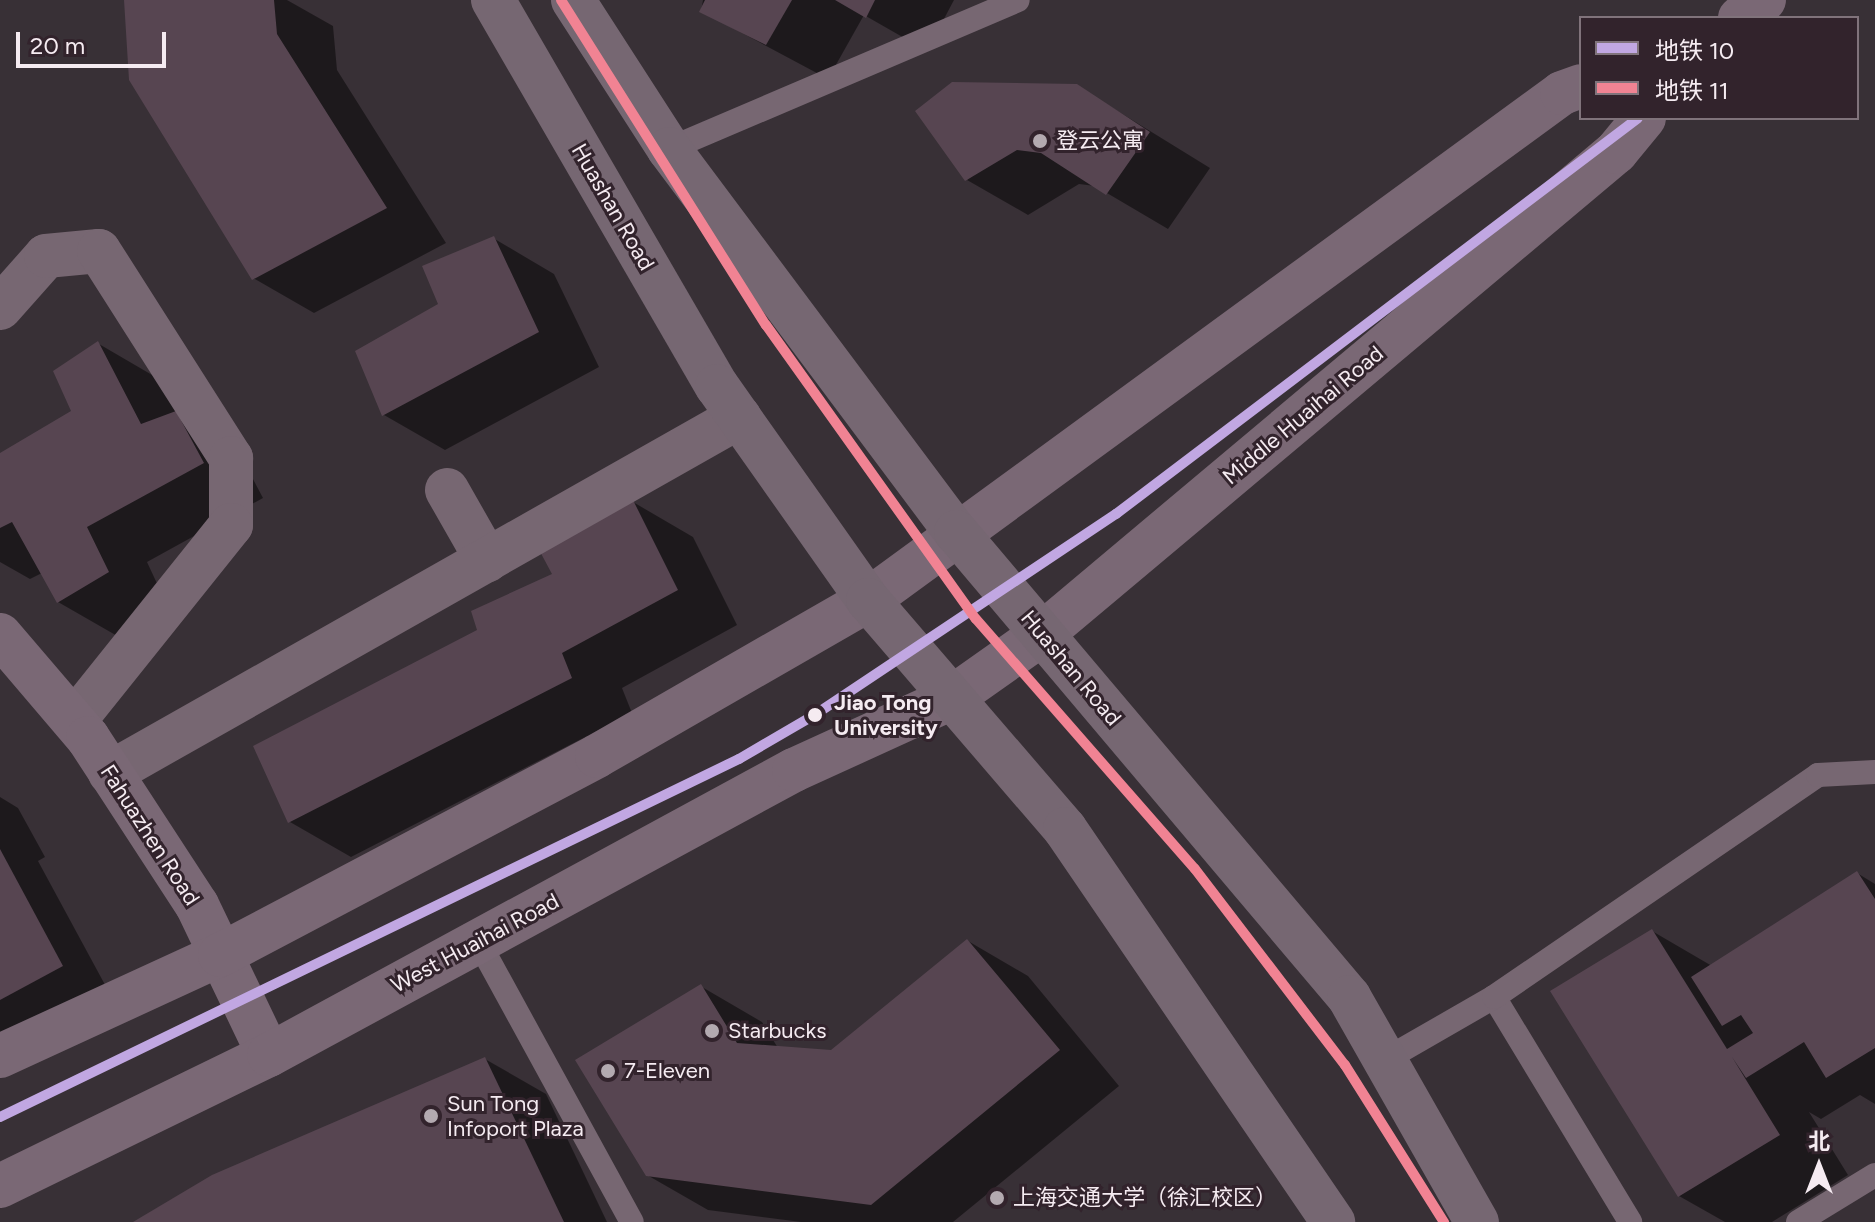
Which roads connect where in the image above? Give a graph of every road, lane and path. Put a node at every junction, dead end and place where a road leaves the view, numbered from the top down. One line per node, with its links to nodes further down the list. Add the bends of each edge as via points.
1 (493, 0): 10 (main road, Huashan Road)
2 (573, 0): 8 (main road, Huashan Road)
3 (1018, 0): 8 (lane)
4 (1764, 0): 5 (main road)
5 (1743, 16)
6 (1579, 87): 12 (main road, via 1562,93)
7 (1642, 120): 15 (main road, Middle Huaihai Road, via 1616,152)
8 (669, 149): 12 (main road, Huashan Road)
9 (0, 308): 18 (street, via 46,256 99,251 231,458 231,525)
10 (739, 417): 13 (street); 14 (main road, Huashan Road)
11 (447, 490): 13 (street)
12 (956, 532): 14 (main road); 15 (main road, Huashan Road)
13 (487, 560): 20 (street)
14 (868, 600): 17 (main road, Huashan Road); 22 (main road, via 597,756)
15 (1042, 634): 17 (main road, Middle Huaihai Road); 26 (main road, Huashan Road, via 1349,997)
16 (0, 635): 18 (main road, Fahuazhen Road)
17 (950, 699): 21 (main road, West Huaihai Road, via 794,770); 30 (main road, Huashan Road, via 1065,829)
18 (74, 721): 20 (main road, Fahuazhen Road)
19 (1875, 772): 23 (lane, via 1818,775)
20 (110, 773): 22 (main road, Fahuazhen Road, via 197,905)
21 (478, 941): 24 (main road, West Huaihai Road); 29 (lane)
22 (220, 955): 24 (main road, Fahuazhen Road); 25 (main road)
23 (1494, 997): 26 (lane); 32 (lane)
24 (269, 1055): 28 (main road, West Huaihai Road)
25 (0, 1056)
26 (1388, 1058): 31 (main road, Huashan Road)
27 (1875, 1175): 33 (lane)
28 (0, 1186)
29 (632, 1222)
30 (1333, 1222)
31 (1477, 1222)
32 (1630, 1222)
33 (1798, 1222)

